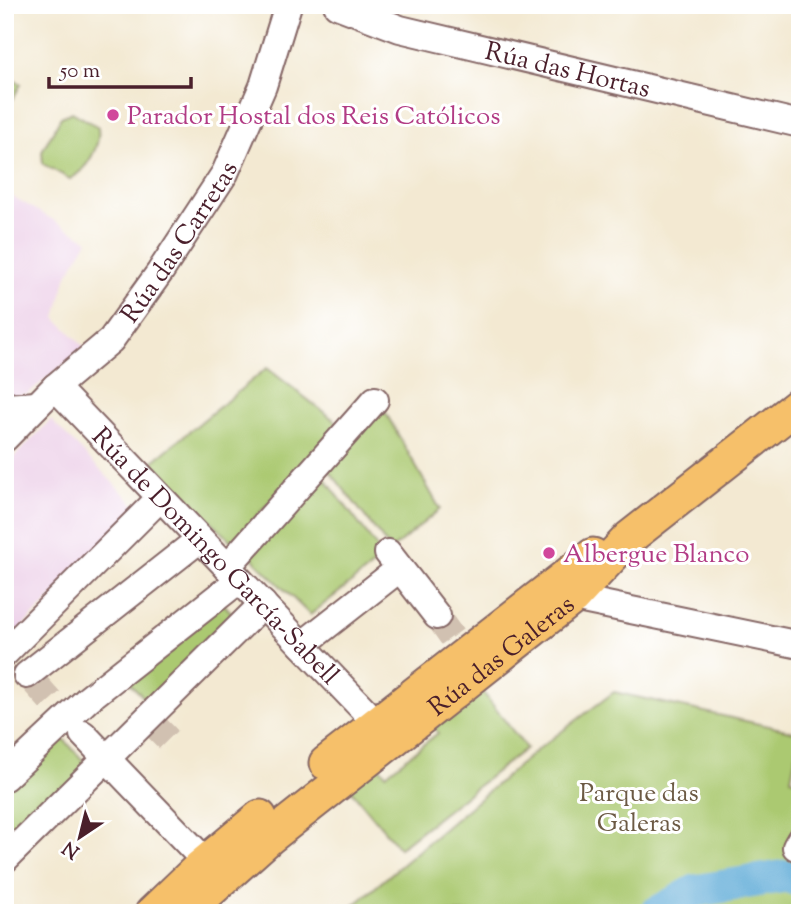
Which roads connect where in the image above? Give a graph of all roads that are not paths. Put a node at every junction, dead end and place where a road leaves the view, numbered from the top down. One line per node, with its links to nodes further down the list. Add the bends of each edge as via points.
1 (288, 5): 6 (street, Rúa das Carretas, via 264,86 225,173 111,340)
2 (337, 5): 3 (street, Rúa das Hortas, via 400,29)
3 (800, 124)
4 (375, 400): 10 (street)
5 (800, 404): 9 (main road, Rúa das Galeras)
6 (20, 416): 7 (street, Rúa de Domingo García-Sabell)
7 (160, 498): 8 (street, Rúa de Domingo García-Sabell); 16 (street)
8 (200, 539): 10 (street, Rúa de Domingo García-Sabell); 16 (street, via 30,678)
9 (612, 547): 11 (main road, Rúa das Galeras); 13 (main road, Rúa das Galeras)
10 (233, 573): 12 (street, Rúa de Domingo García-Sabell); 17 (street)
11 (580, 596): 15 (street); 19 (main road, Rúa das Galeras)
12 (263, 604): 14 (street, Rúa de Domingo García-Sabell); 20 (street)
13 (451, 636): 14 (street, via 393,561); 18 (main road, Rúa das Galeras)
14 (302, 645): 18 (street, Rúa de Domingo García-Sabell)
15 (800, 645)
16 (5, 653)
17 (69, 720): 20 (street); 21 (street)
18 (376, 723): 19 (street, via 381,740); 23 (main road, Rúa das Galeras)
19 (371, 757): 25 (main road, Rúa das Galeras, via 270,837)
20 (107, 758): 22 (street); 23 (street)
21 (5, 778)
22 (5, 859)
23 (206, 862): 24 (main road, Rúa das Galeras)
24 (152, 913)
25 (185, 913)

